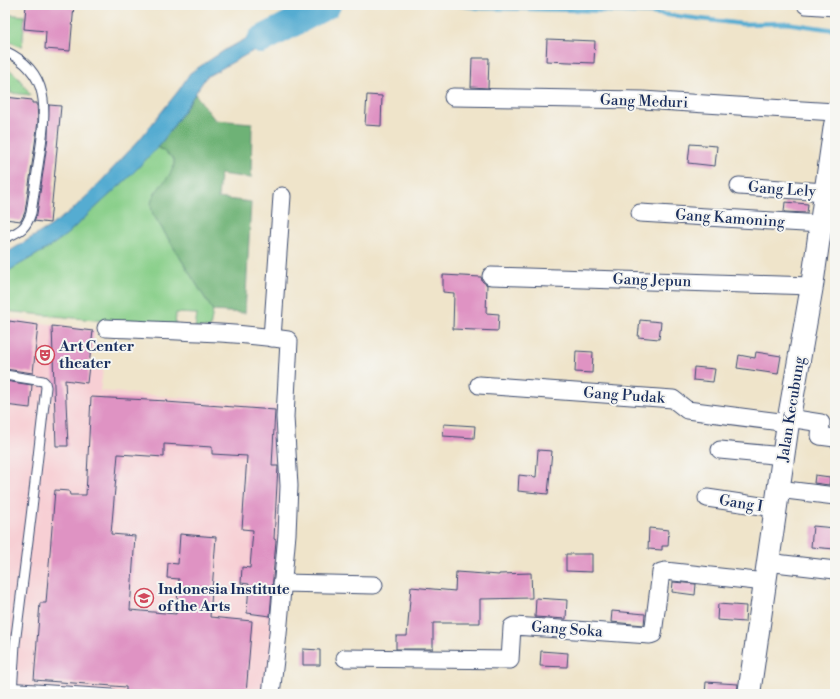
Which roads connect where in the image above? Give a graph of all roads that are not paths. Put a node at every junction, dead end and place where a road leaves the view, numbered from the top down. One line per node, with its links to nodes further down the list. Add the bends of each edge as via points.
1 (806, 5): 2 (street)
2 (835, 7)
3 (5, 51): 12 (lane, via 35,74 44,103 44,125 32,213 28,224)
4 (453, 97): 5 (street, Gang Meduri, via 642,100)
5 (835, 112)
6 (835, 125): 8 (street, Jalan Kecubung)
7 (738, 186): 8 (street, Gang Lely)
8 (825, 192): 11 (street, Jalan Kecubung)
9 (282, 196): 16 (street)
10 (640, 213): 11 (street, Gang Kamoning)
11 (821, 224): 14 (street, Jalan Kecubung)
12 (5, 238)
13 (492, 276): 14 (street, Gang Jepun)
14 (812, 286): 19 (street, Jalan Kecubung)
15 (106, 328): 16 (street)
16 (272, 338): 28 (street, via 288,340 289,343 285,417 289,486)
17 (5, 375): 31 (lane, via 43,381 46,386)
18 (479, 385): 19 (street, Gang Pudak, via 673,399 687,410)
19 (788, 420): 20 (street, Gang Pudak, via 821,423 820,436); 22 (street, Jalan Kecubung)
20 (835, 438)
21 (720, 450): 22 (street)
22 (783, 456): 25 (street, Jalan Kecubung)
23 (835, 496): 25 (street, Gang I)
24 (707, 498): 25 (street, Gang I)
25 (777, 499): 27 (street, Jalan Kecubung)
26 (835, 570): 27 (street)
27 (766, 572): 30 (street, Gang Soka, via 661,572 653,634 650,635 514,626 510,660); 34 (street, Jalan Kecubung)
28 (282, 583): 29 (street); 33 (street)
29 (374, 585)
30 (345, 658)
31 (10, 690): 32 (lane)
32 (112, 694)
33 (271, 694)
34 (751, 694)

